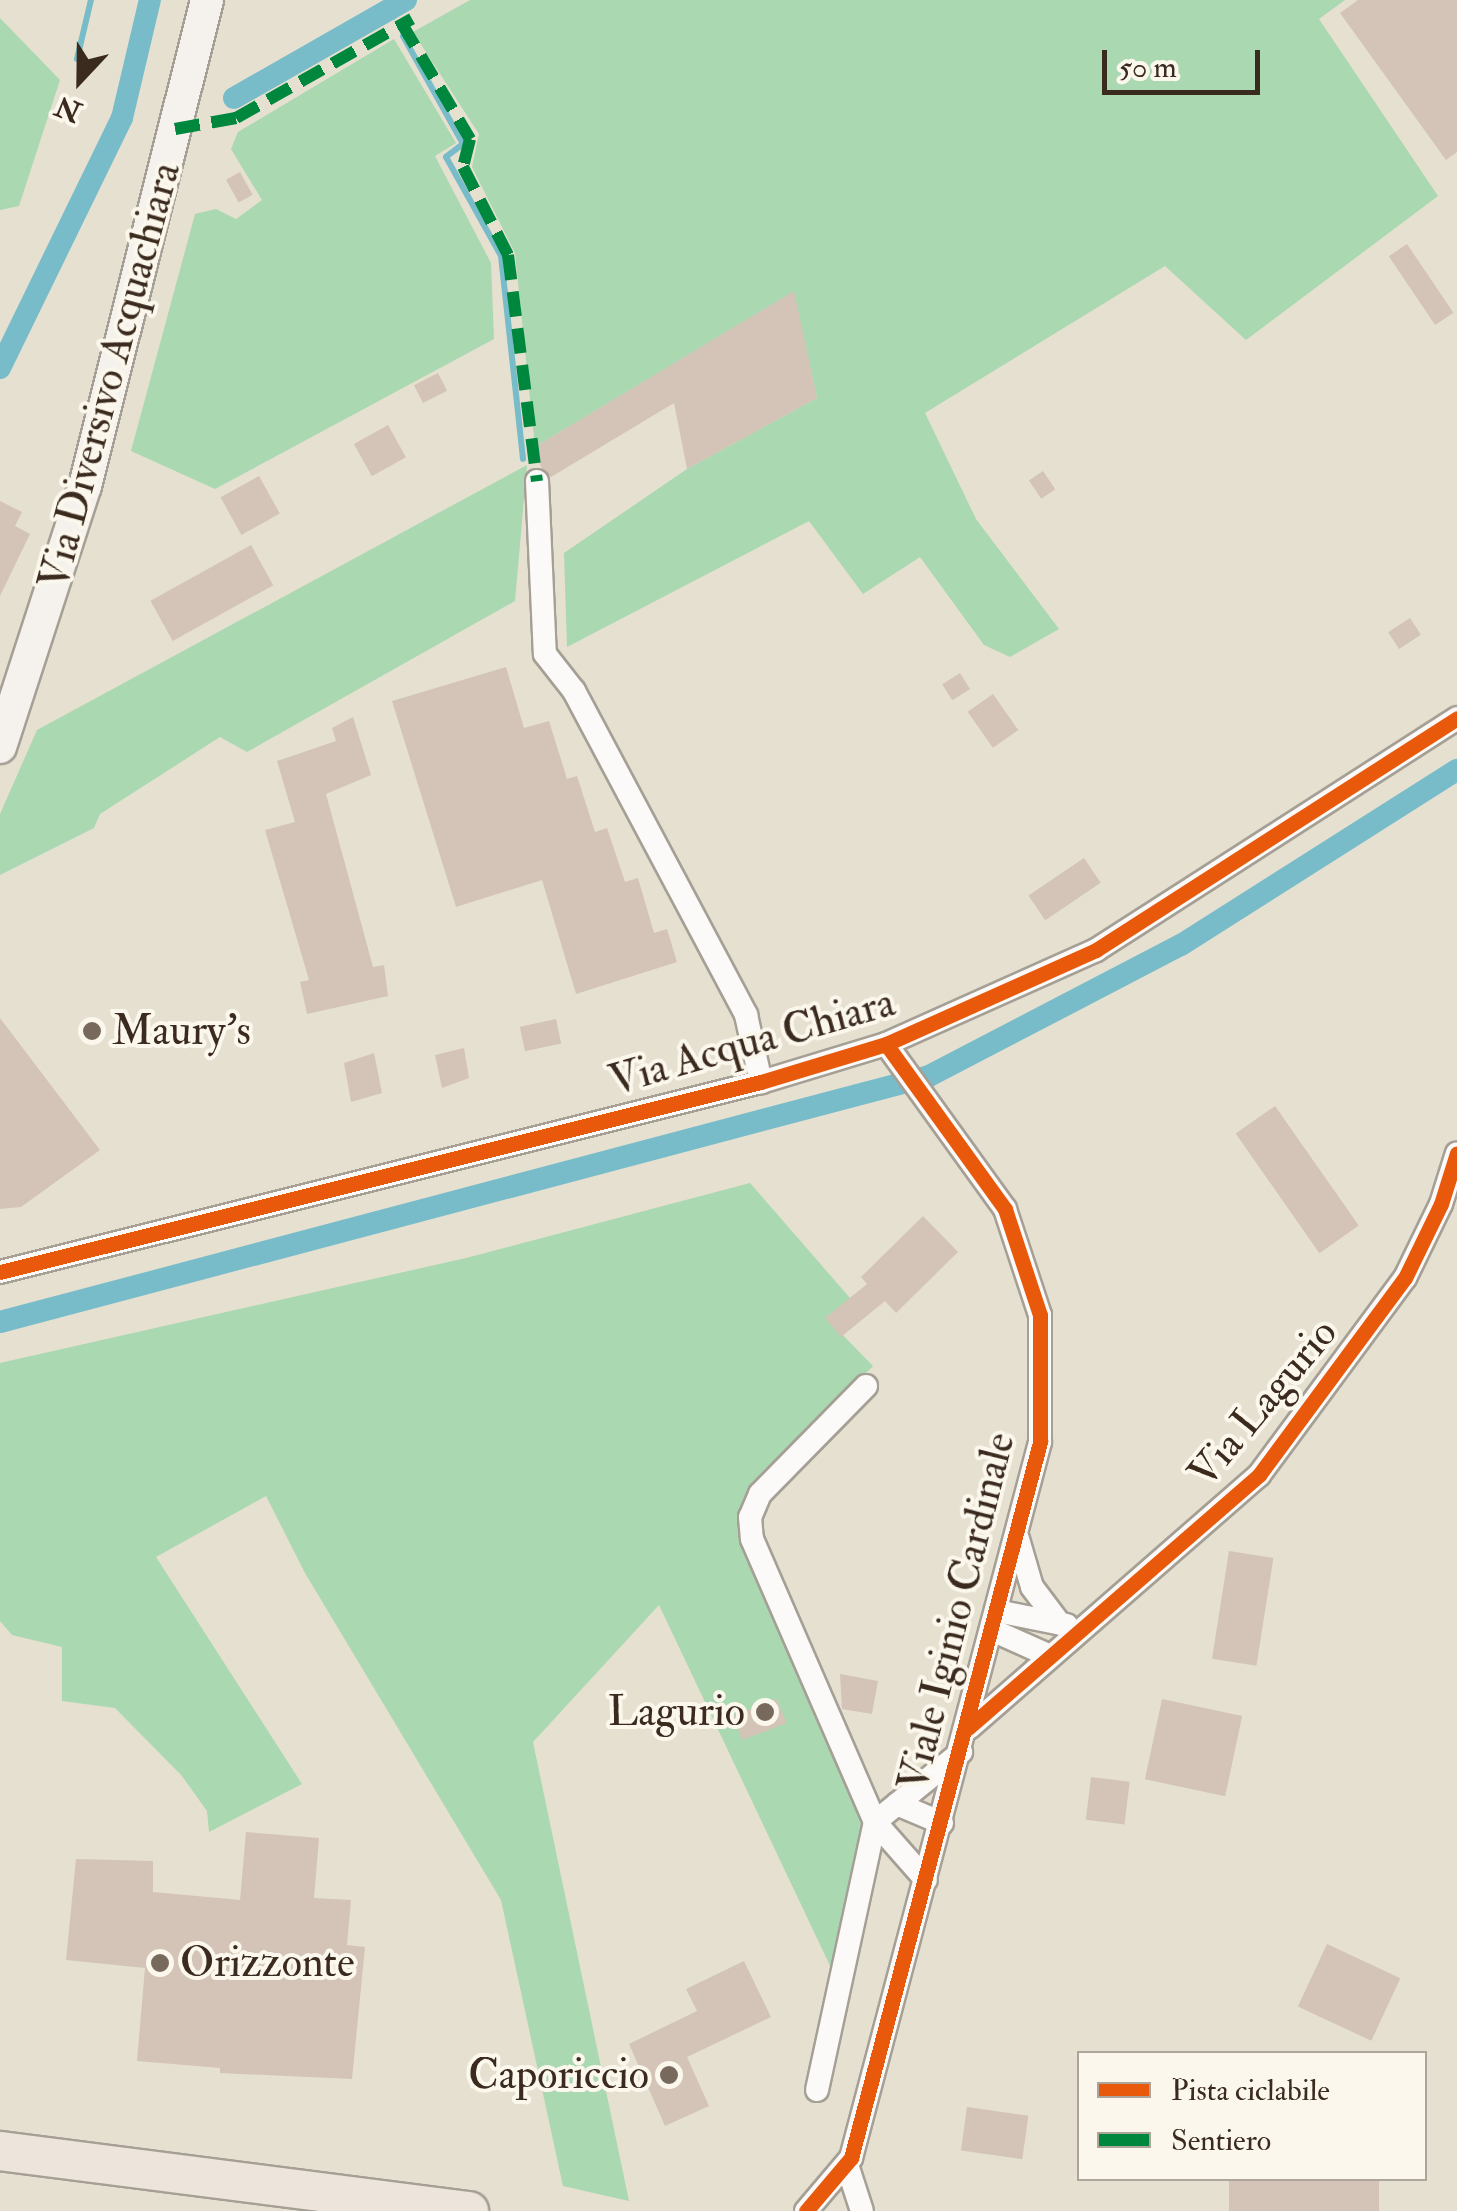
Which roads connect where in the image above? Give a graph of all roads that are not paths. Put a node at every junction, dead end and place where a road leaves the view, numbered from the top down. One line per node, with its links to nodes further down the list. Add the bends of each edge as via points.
1 (207, 0): 4 (main road, Via Diversivo Acquachiara, via 85,486)
2 (537, 481): 6 (street, via 545,654 574,691 746,1014)
3 (1457, 718): 5 (street, Via Acqua Chiara, via 1096,950)
4 (0, 747)
5 (893, 1053): 6 (street, Via Acqua Chiara); 10 (street, Viale Iginio Cardinale, via 1005,1209 1040,1315 1040,1442)
6 (761, 1082): 8 (street, Via Acqua Chiara)
7 (1457, 1153): 12 (street, Via Lagurio, via 1405,1278 1259,1475)
8 (0, 1272)
9 (866, 1386): 17 (street, via 760,1494 750,1517 752,1539)
10 (1018, 1539): 11 (street, Viale Iginio Cardinale); 12 (street, via 1032,1586)
11 (995, 1621): 12 (street); 13 (street); 14 (street, Viale Iginio Cardinale)
12 (1070, 1626): 13 (street, Via Lagurio)
13 (1048, 1655): 14 (street, Via Lagurio)
14 (968, 1728): 15 (street, Viale Iginio Cardinale)
15 (961, 1752): 16 (street); 18 (street, Viale Iginio Cardinale)
16 (897, 1804): 17 (street); 18 (street)
17 (875, 1822): 19 (street); 21 (street)
18 (939, 1832): 19 (street); 20 (street, Viale Iginio Cardinale)
19 (899, 1845): 20 (street)
20 (926, 1880): 23 (street, Viale Iginio Cardinale)
21 (817, 2090)
22 (0, 2152): 26 (main road)
23 (848, 2168): 24 (street); 25 (street)
24 (815, 2208)
25 (857, 2208)
26 (469, 2211)

